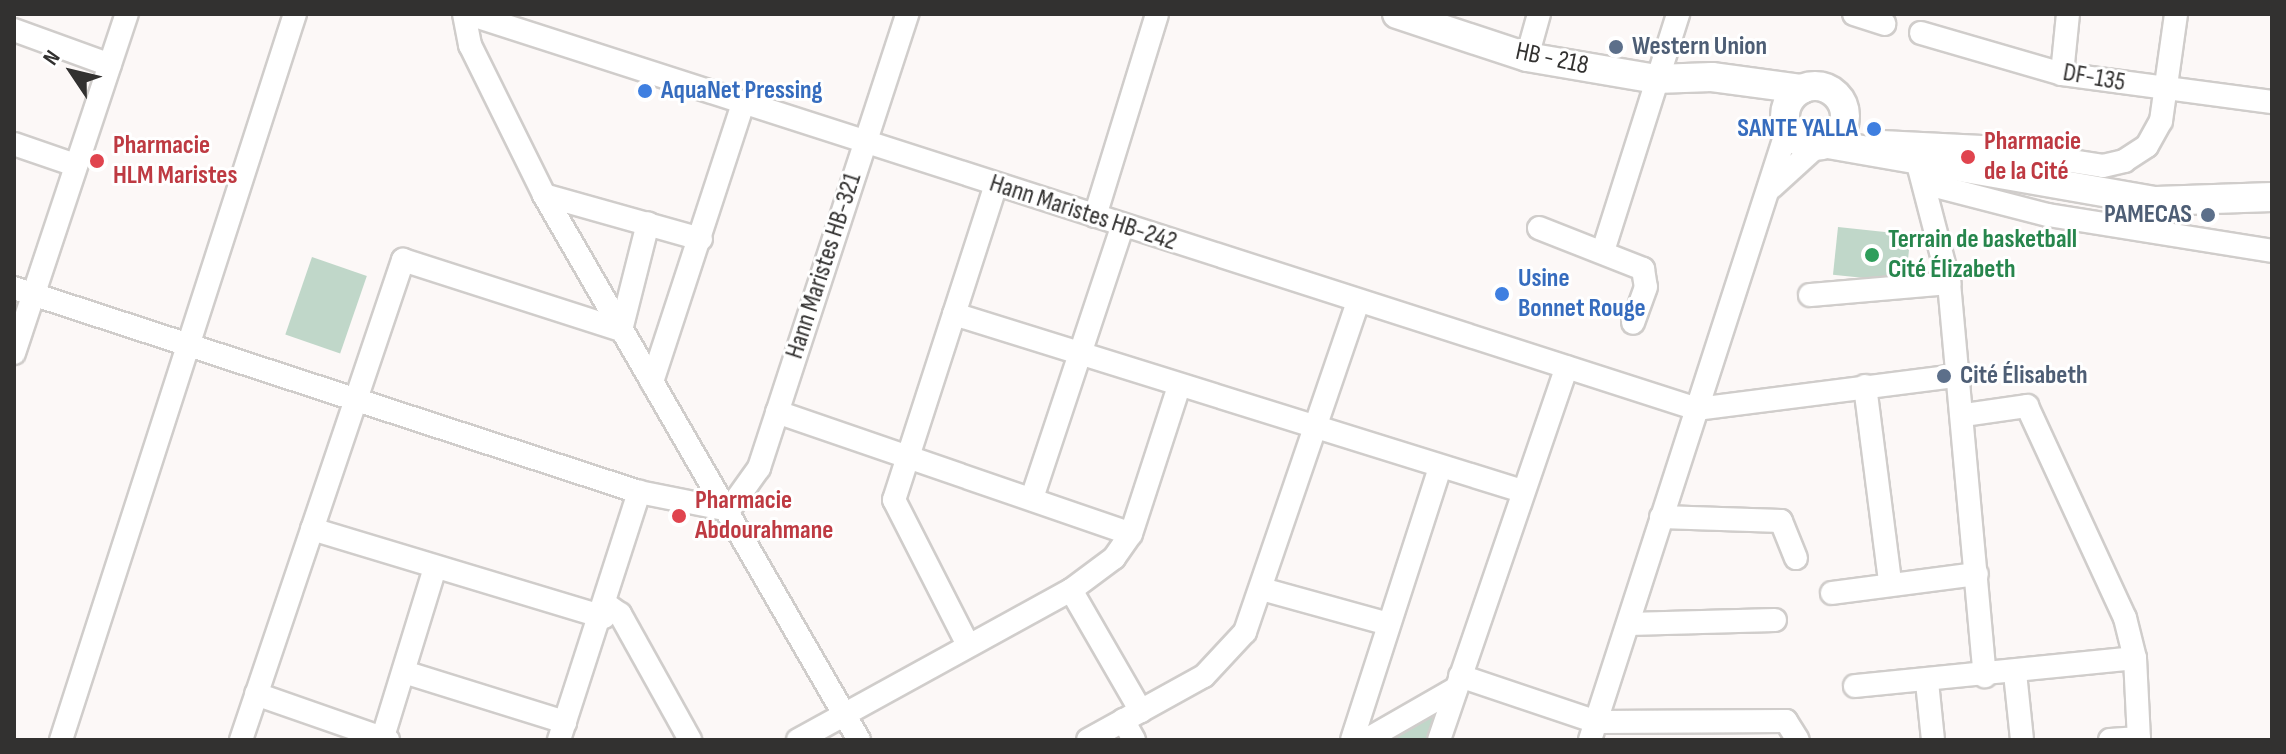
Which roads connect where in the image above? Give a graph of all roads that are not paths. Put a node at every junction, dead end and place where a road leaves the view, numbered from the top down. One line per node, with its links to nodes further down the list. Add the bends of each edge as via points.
1 (127, 14): 16 (street)
2 (295, 14): 50 (street)
3 (466, 14): 23 (street, Hann Maristes HB-242); 34 (street, via 470,45)
4 (907, 14): 28 (street, Hann Maristes HB-321)
5 (1157, 14): 36 (street)
6 (1398, 14): 15 (main road, HB - 218)
7 (1539, 14): 15 (street)
8 (1678, 14): 19 (street)
9 (1854, 14): 12 (street)
10 (2068, 14): 17 (street)
11 (2176, 14): 21 (street)
12 (1884, 24)
13 (14, 30): 16 (street)
14 (1921, 33): 17 (street, DF-135 / DF-135)
15 (1527, 57): 19 (main road, HB - 218)
16 (110, 65): 30 (street)
17 (2062, 74): 21 (street, DF-135 / DF-135)
18 (1712, 77): 19 (main road, HB - 218); 20 (main road, HB - 218); 25 (main road)
19 (1656, 79): 41 (street)
20 (1802, 89): 24 (main road, HB - 218, via 1836,93); 25 (main road)
21 (2169, 91): 22 (street, DF-135 / DF-135); 26 (street, via 2147,146 2103,166 1982,147)
22 (2272, 102)
23 (743, 103): 28 (street, Hann Maristes HB-242); 40 (street)
24 (1845, 114): 26 (main road); 29 (main road)
25 (1786, 124): 29 (main road); 33 (street)
26 (1882, 142): 31 (main road)
27 (14, 144): 30 (street)
28 (865, 144): 32 (street, Hann Maristes HB-242); 60 (street, Hann Maristes HB-321)
29 (1822, 146): 31 (main road); 33 (street)
30 (75, 165): 44 (street)
31 (1916, 169): 35 (main road, via 2156,201); 42 (street, via 2048,215); 43 (street)
32 (996, 185): 36 (street, Hann Maristes HB-242); 47 (street)
33 (1771, 187): 59 (street)
34 (544, 195): 37 (street); 49 (street)
35 (2272, 197)
36 (1095, 216): 38 (street, Hann Maristes HB-242)
37 (648, 223): 40 (street); 49 (street)
38 (1123, 225): 46 (street, Hann Maristes HB-242); 52 (street)
39 (1539, 228): 41 (street)
40 (701, 239): 55 (street)
41 (1603, 251): 48 (street, via 1646,274)
42 (2272, 251)
43 (1949, 283): 45 (street); 54 (street)
44 (24, 291): 50 (street); 51 (street)
45 (1810, 295)
46 (1358, 302): 53 (street, Hann Maristes HB-242); 62 (street)
47 (954, 314): 52 (street); 63 (street)
48 (1633, 323)
49 (621, 330): 55 (street); 58 (street, via 403,260)
50 (187, 346): 58 (street); 98 (street)
51 (14, 353)
52 (1083, 355): 57 (street); 67 (street)
53 (1567, 367): 59 (street, Hann Maristes HB-242); 65 (street)
54 (1961, 375): 56 (street); 61 (street)
55 (652, 382): 68 (street)
56 (1865, 386): 59 (street); 75 (street)
57 (1178, 389): 62 (street); 71 (street)
58 (354, 399): 66 (street); 70 (street)
59 (1697, 409): 69 (street)
60 (777, 412): 63 (street); 68 (street, Hann Maristes HB-321, via 749,490)
61 (1964, 415): 74 (street); 84 (street, via 2027,406 2125,618)
62 (1316, 432): 64 (street); 76 (street)
63 (909, 452): 67 (street); 83 (street, via 894,500)
64 (1440, 468): 65 (street); 81 (street)
65 (1522, 491): 89 (street)
66 (639, 492): 68 (street); 79 (street)
67 (1033, 495): 71 (street)
68 (729, 510): 92 (street)
69 (1661, 517): 72 (street, via 1781,521); 82 (street)
70 (312, 529): 73 (street); 91 (street)
71 (1131, 534): 77 (street, via 1114,558)
72 (1796, 558)
73 (435, 568): 79 (street); 85 (street)
74 (1977, 574): 75 (street); 87 (street)
75 (1890, 582): 78 (street)
76 (1262, 589): 81 (street); 93 (street, via 1226,658)
77 (1071, 590): 83 (street); 93 (street)
78 (1832, 593)
79 (606, 611): 94 (street); 100 (street, via 620,614)
80 (1775, 620): 82 (street)
81 (1388, 624): 104 (street)
82 (1629, 624): 95 (street)
83 (968, 645): 92 (street)
84 (2135, 658): 86 (street); 97 (street)
85 (404, 672): 94 (street); 96 (street)
86 (2015, 673): 87 (street); 109 (street)
87 (1985, 676): 88 (street)
88 (1927, 682): 90 (street); 108 (street)
89 (1457, 683): 95 (street); 105 (street); 106 (street)
90 (1855, 686)
91 (256, 694): 96 (street); 99 (street)
92 (845, 716): 101 (street); 102 (street)
93 (1133, 724): 103 (street)
94 (562, 731)
95 (1594, 731): 107 (street, via 1786,721)
96 (384, 739)
97 (2139, 739): 110 (street)
98 (61, 740)
99 (241, 740)
100 (690, 740)
101 (798, 740)
102 (859, 740)
103 (1088, 740)
104 (1352, 740)
105 (1366, 740)
106 (1439, 740)
107 (1798, 740)
108 (1933, 740)
109 (2022, 740)
110 (2110, 740)

